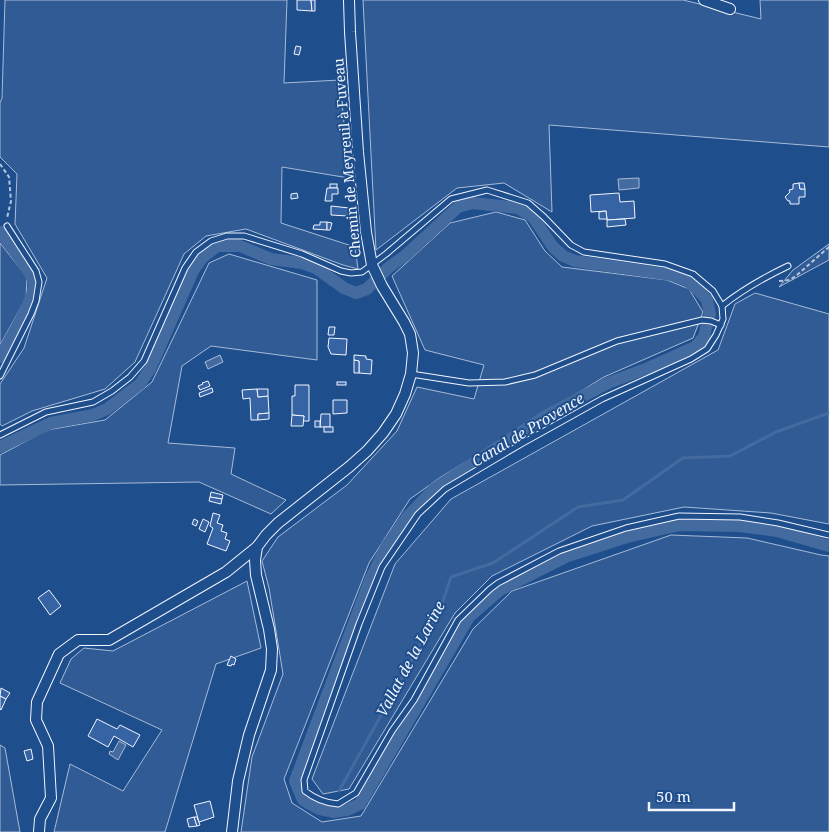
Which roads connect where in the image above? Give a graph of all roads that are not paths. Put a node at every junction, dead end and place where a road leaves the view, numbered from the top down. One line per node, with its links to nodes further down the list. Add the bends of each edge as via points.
1 (349, 0): 5 (street, Chemin de Meyreuil à Fuveau, via 358,152)
2 (704, 0): 3 (street)
3 (730, 9)
4 (7, 226): 10 (lane, via 36,271 39,282 31,314)
5 (372, 265): 7 (lane, via 451,199 487,190 528,203 571,245 584,252 665,264 693,274 714,291); 9 (street, Chemin de Meyreuil à Fuveau, via 410,334 413,353); 11 (lane, via 362,272 351,273 244,236 227,236 211,241 196,252 185,268 144,361 130,377 93,402 46,412)
6 (788, 266): 7 (lane)
7 (722, 306): 8 (lane)
8 (721, 325): 9 (lane, via 702,320 617,341 535,375 504,382 469,383); 12 (lane, via 707,349 691,359 602,399 521,444 445,490 418,514 382,567 304,780 305,790 326,803 338,804 356,793 414,700 458,620 498,583 559,551 626,528 679,516 740,517)
9 (411, 374): 13 (street, Chemin de Meyreuil à Fuveau, via 396,414 383,433 361,456 278,523)
10 (0, 376)
11 (0, 435)
12 (829, 535)
13 (258, 547): 14 (street, Chemin de Meyreuil à Fuveau, via 226,572 109,640 78,640 59,654 38,702 36,720 48,746 51,798 40,819); 15 (street, via 256,575 269,629 271,670 249,735 238,781)
14 (39, 832)
15 (232, 832)

